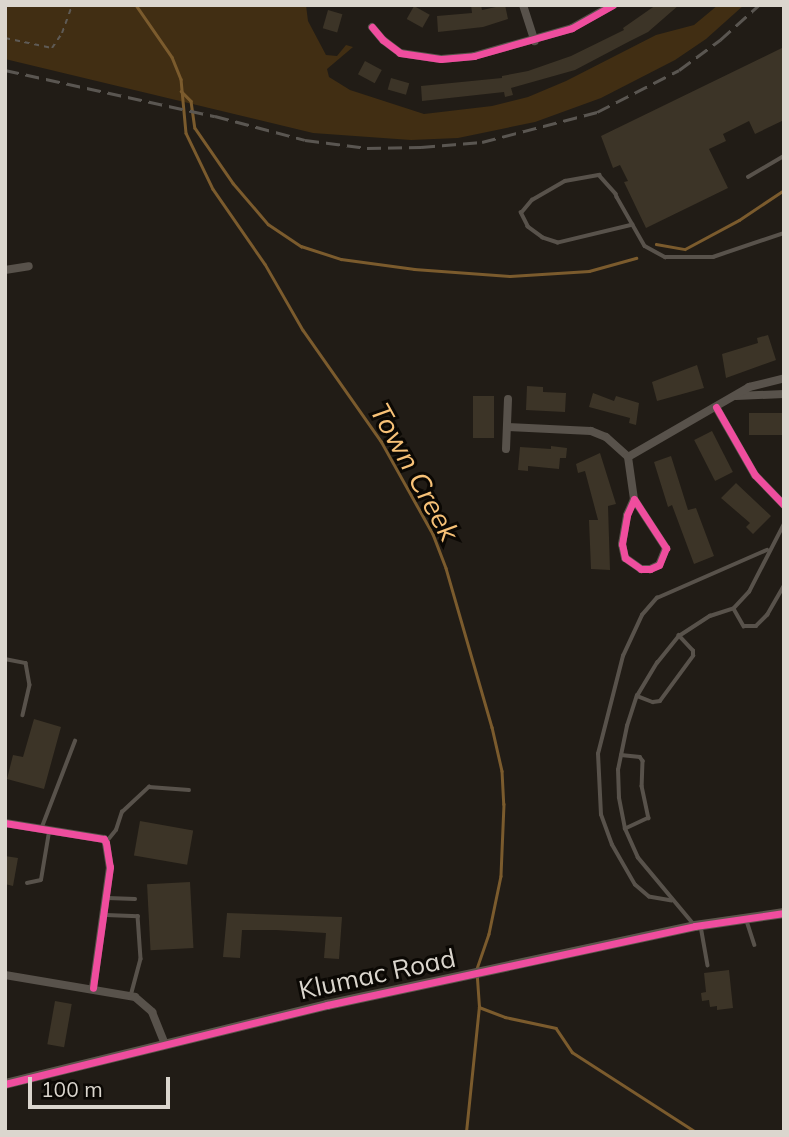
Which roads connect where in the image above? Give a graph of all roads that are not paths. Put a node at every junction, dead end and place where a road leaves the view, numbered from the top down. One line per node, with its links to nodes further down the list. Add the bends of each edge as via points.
1 (523, 5): 4 (street)
2 (613, 5): 4 (street, via 572,28)
3 (372, 27): 4 (street, via 400,53 416,57 474,56)
4 (535, 41)
5 (784, 156): 6 (lane)
6 (748, 177)
7 (633, 225): 7 (lane, via 599,175 565,181 520,213 528,227 558,243); 8 (lane, via 645,246 665,257 687,260 713,257)
8 (784, 233)
9 (29, 266): 10 (street)
10 (5, 270)
11 (784, 378): 13 (street, via 749,387)
12 (784, 394): 13 (street)
13 (736, 396): 15 (street)
14 (508, 399): 16 (street)
15 (716, 407): 18 (street); 20 (street, via 755,475)
16 (507, 427): 17 (street); 18 (street, via 591,431 606,437)
17 (506, 449)
18 (628, 457): 19 (street)
19 (634, 499): 19 (street, via 626,514 625,558 641,569 650,569 659,565 666,548)
20 (784, 505)
21 (784, 524): 22 (lane)
22 (769, 549): 24 (lane, via 750,592); 39 (lane, via 657,598 642,615 623,656 598,754 601,815 611,845 635,886 649,897)
23 (784, 585): 24 (lane, via 756,626 744,626)
24 (734, 608): 25 (lane, via 710,616)
25 (679, 636): 27 (lane); 27 (lane, via 694,651 693,656 660,701)
26 (5, 659): 28 (lane, via 26,663 30,685)
27 (637, 696): 30 (lane)
28 (23, 715)
29 (75, 741): 33 (lane)
30 (621, 754): 34 (lane, via 619,798); 34 (lane, via 643,761 642,786 649,818)
31 (189, 790): 35 (lane, via 149,787 122,812 116,830)
32 (5, 823): 33 (street)
33 (45, 829): 35 (street); 36 (lane, via 41,880)
34 (625, 829): 39 (lane, via 638,858)
35 (105, 841): 37 (street, via 110,858)
36 (27, 884)
37 (106, 898): 38 (lane); 41 (street)
38 (135, 899)
39 (672, 901): 43 (lane)
40 (784, 914): 42 (street, Klumac Road)
41 (103, 915): 47 (street); 48 (lane, via 138,916 141,959)
42 (747, 919): 43 (street, Klumac Road); 44 (lane)
43 (698, 926): 45 (lane); 49 (street, Klumac Road)
44 (755, 945)
45 (708, 965)
46 (5, 975): 47 (street)
47 (93, 988): 48 (street)
48 (131, 996): 49 (street, via 149,1008)
49 (165, 1044): 50 (street, Klumac Road)
50 (5, 1084)

